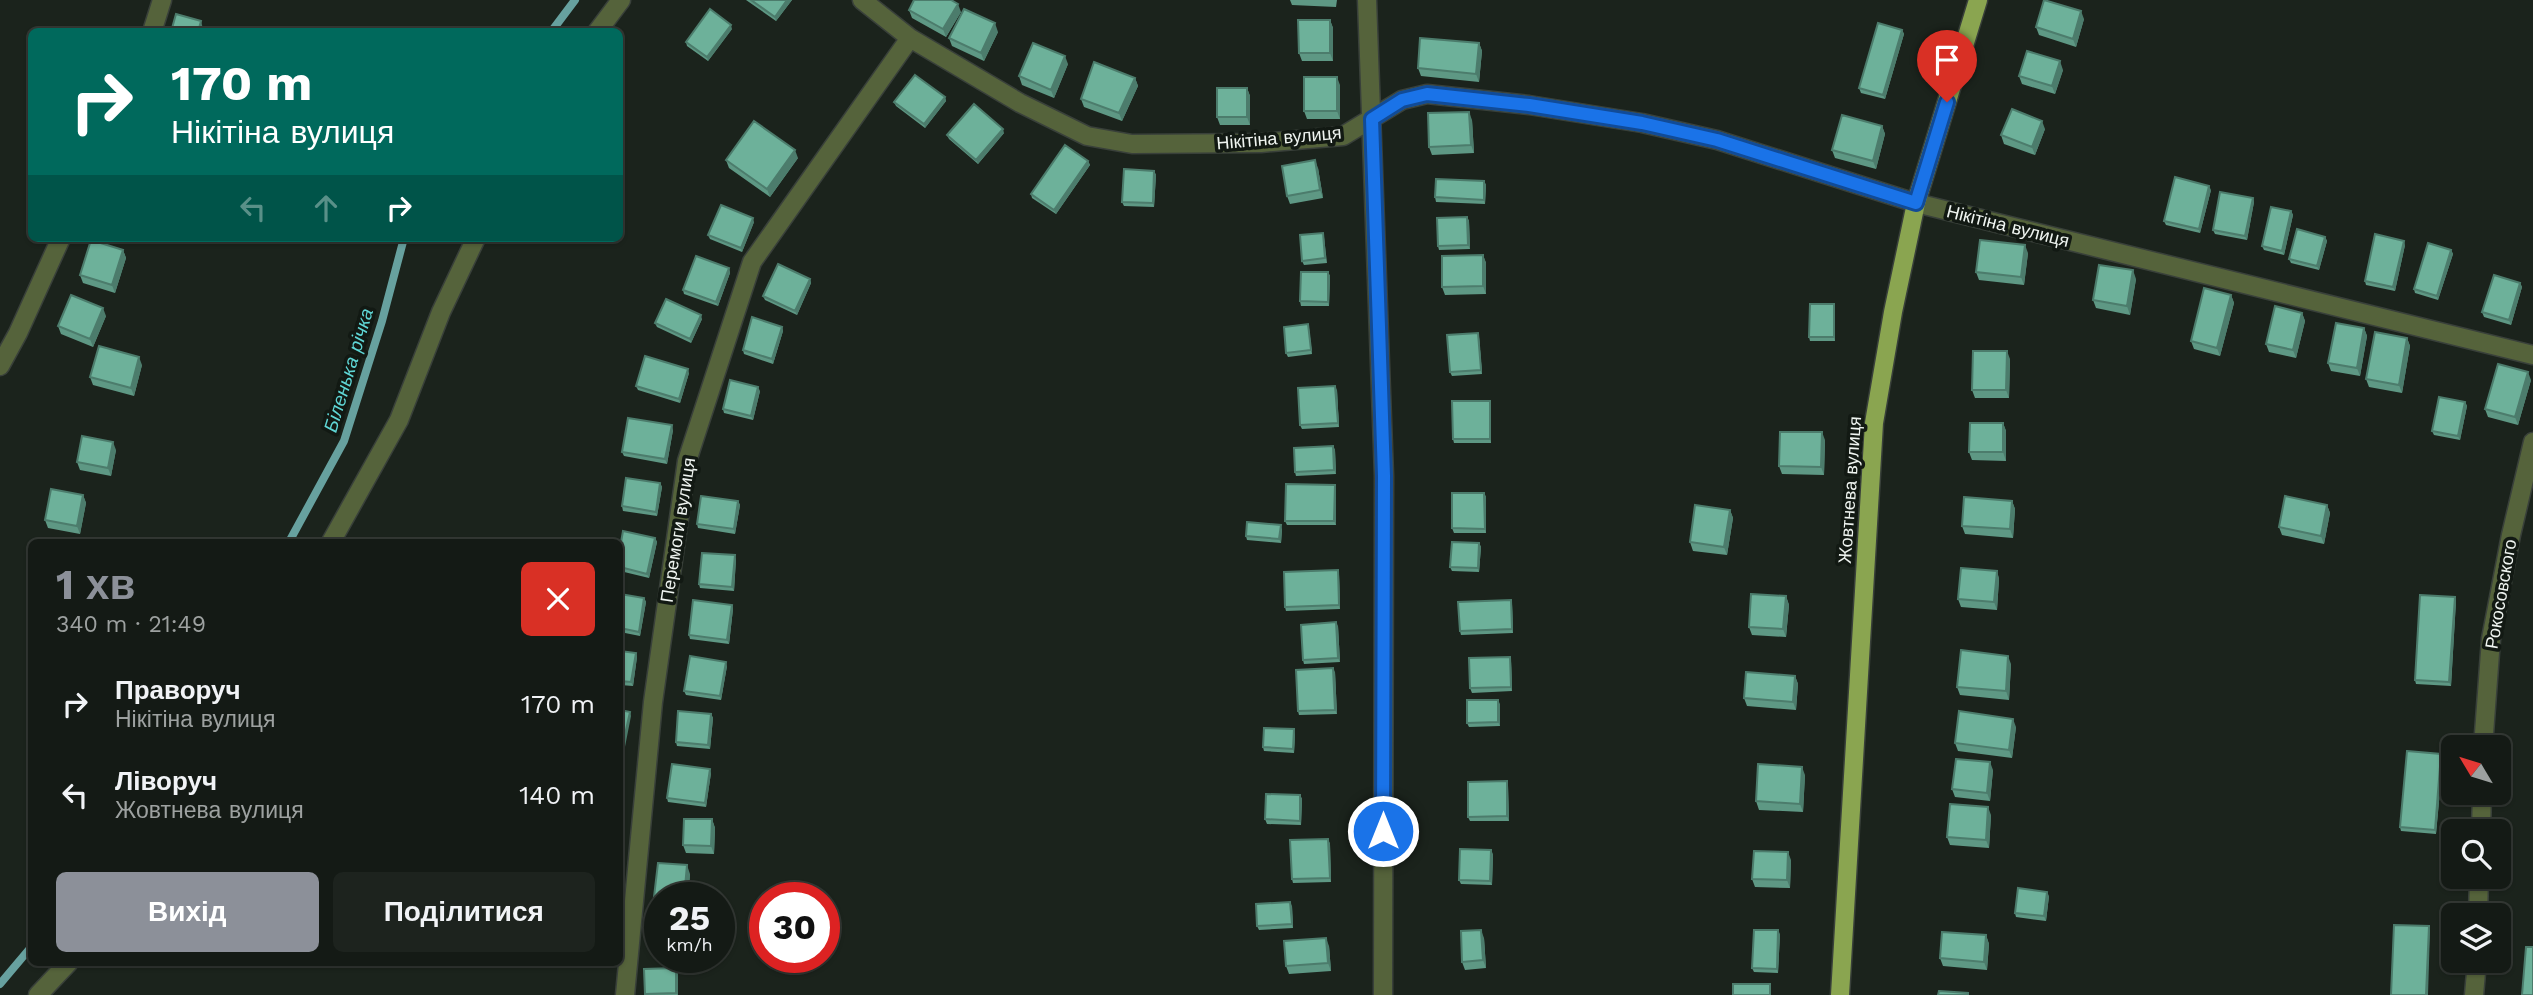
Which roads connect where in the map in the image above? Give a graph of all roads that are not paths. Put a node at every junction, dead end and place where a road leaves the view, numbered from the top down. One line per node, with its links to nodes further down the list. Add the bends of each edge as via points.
1 (162, 0): 6 (street)
2 (621, 0): 7 (street)
3 (862, 0): 8 (street, Нікітіна вулиця)
4 (1367, 0): 9 (street)
5 (1978, 0): 10 (main road, Жовтнева вулиця)
6 (153, 28)
7 (600, 28)
8 (910, 38): 9 (street, Нікітіна вулиця, via 1020,103 1087,136 1132,144 1261,143 1343,136); 21 (street, Перемоги вулиця, via 752,262 687,461 653,702)
9 (1372, 119): 10 (street, Нікітіна вулиця, via 1402,100 1427,94 1542,107 1717,140); 22 (street, via 1384,476)
10 (1916, 203): 13 (street, Нікітіна вулиця); 23 (main road, Жовтнева вулиця, via 1874,423)
11 (59, 242): 14 (street)
12 (474, 242): 16 (street, via 399,420)
13 (2533, 355)
14 (0, 366)
15 (2533, 442): 17 (street, Рокосовского, via 2491,639)
16 (333, 539)
17 (2484, 735)
18 (65, 966): 20 (street)
19 (2476, 973): 24 (street)
20 (38, 995)
21 (625, 995)
22 (1382, 995)
23 (1840, 995)
24 (2474, 995)

